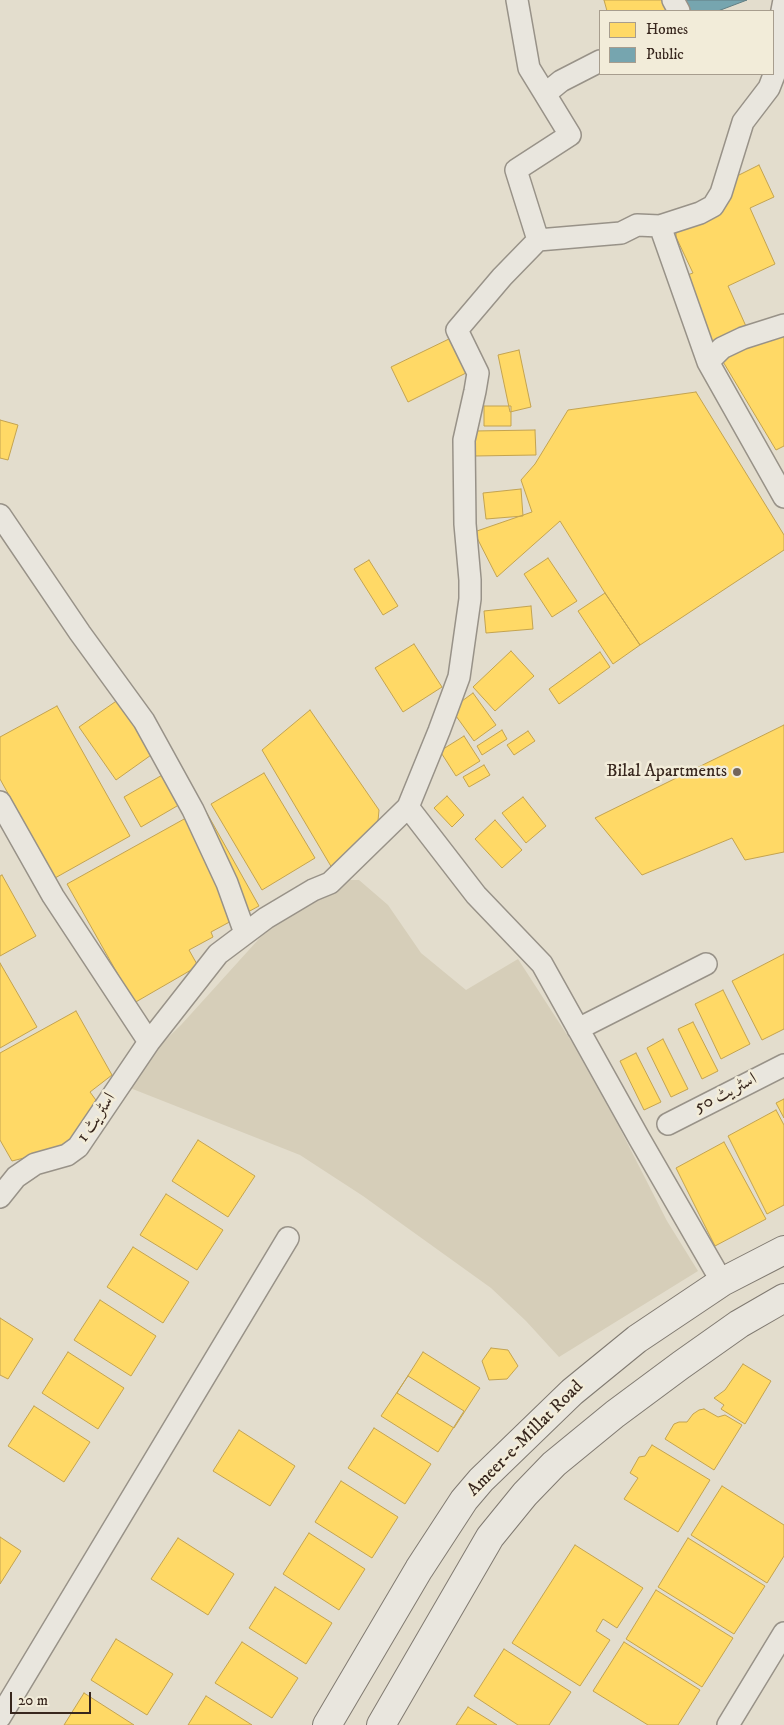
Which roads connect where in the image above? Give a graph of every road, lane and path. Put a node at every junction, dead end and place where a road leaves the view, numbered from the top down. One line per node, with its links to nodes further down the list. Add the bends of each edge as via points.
1 (517, 0): 4 (street, via 529,68)
2 (784, 0): 5 (street, via 774,45 774,75 769,88 743,122 721,193 713,206)
3 (599, 62): 4 (street, via 561,81)
4 (545, 94): 6 (street, via 570,135 516,170)
5 (660, 226): 6 (street, via 637,225 621,233); 8 (street)
6 (538, 240): 12 (street, via 457,330 478,373 464,440 470,599 459,677)
7 (784, 325): 8 (street, via 742,338 722,348)
8 (708, 362): 9 (street)
9 (784, 497)
10 (0, 515): 13 (street, via 144,721 193,810 227,883)
11 (0, 802): 16 (street, via 53,896)
12 (408, 807): 13 (street, اسٹریٹ 1, via 330,882); 15 (street, via 476,895 542,964)
13 (245, 934): 16 (street, اسٹریٹ 1, via 218,954)
14 (706, 964): 15 (street)
15 (578, 1029): 22 (street)
16 (148, 1042): 19 (street, اسٹریٹ 1, via 78,1147 67,1155 35,1164 16,1177)
17 (784, 1064): 18 (street, اسٹریٹ 50)
18 (668, 1124)
19 (0, 1198)
20 (288, 1238): 25 (street)
21 (784, 1250): 22 (main road, Ameer-e-Millat Road)
22 (722, 1282): 26 (main road, Ameer-e-Millat Road, via 602,1366 464,1500)
23 (784, 1298): 27 (main road, via 681,1364 542,1476 490,1537)
24 (784, 1633): 28 (street)
25 (0, 1717)
26 (326, 1725)
27 (381, 1725)
28 (728, 1725)

